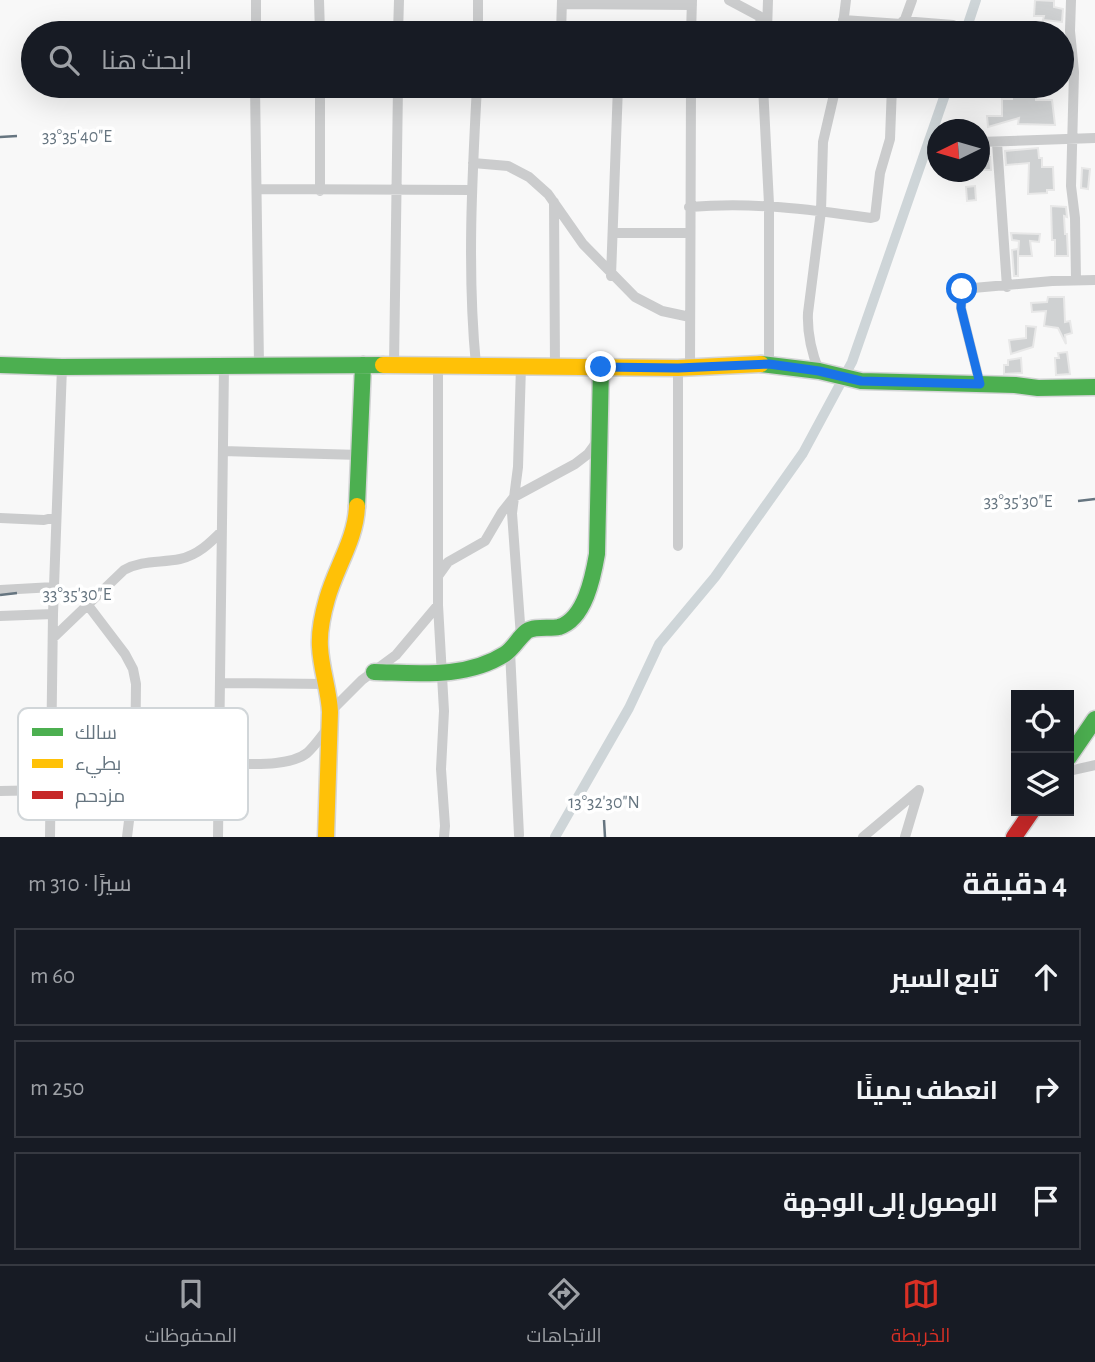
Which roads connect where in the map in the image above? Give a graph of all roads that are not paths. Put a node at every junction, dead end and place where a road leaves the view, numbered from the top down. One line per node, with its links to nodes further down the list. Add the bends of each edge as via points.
1 (256, 0): 14 (street)
2 (319, 0): 15 (street)
3 (399, 0): 16 (street)
4 (478, 0): 17 (street)
5 (729, 0): 20 (street)
6 (768, 0): 21 (street)
7 (846, 0): 13 (street)
8 (912, 0): 23 (street)
9 (1071, 0): 24 (street)
10 (562, 2): 12 (street); 18 (street)
11 (692, 2): 12 (street); 19 (street)
12 (613, 3)
13 (843, 20): 22 (street)
14 (256, 21)
15 (320, 21)
16 (398, 21)
17 (478, 21)
18 (561, 21)
19 (691, 21)
20 (761, 21)
21 (767, 21)
22 (853, 21)
23 (903, 21)
24 (1070, 21)
25 (255, 98): 40 (street)
26 (320, 98): 42 (street)
27 (398, 98): 43 (street)
28 (476, 98): 39 (street)
29 (618, 98): 48 (street)
30 (691, 98): 46 (street)
31 (765, 98): 45 (street)
32 (833, 98): 47 (street, via 823,142)
33 (892, 98): 47 (street, via 890,139 880,173 876,217)
34 (1074, 98): 36 (street)
35 (1095, 138): 36 (street)
36 (1073, 139): 38 (street); 51 (street)
37 (990, 143): 38 (street)
38 (997, 143): 53 (street)
39 (473, 163): 41 (street); 44 (street, via 508,166 529,177)
40 (257, 190): 42 (street); 62 (street)
41 (471, 190): 43 (street); 61 (street)
42 (320, 191): 43 (street)
43 (397, 191): 59 (street)
44 (554, 202): 50 (street); 64 (street)
45 (769, 204): 46 (street); 47 (street); 55 (street)
46 (689, 207): 49 (street)
47 (821, 211): 68 (street, via 807,328)
48 (613, 233): 49 (street); 50 (street)
49 (690, 233): 54 (street)
50 (611, 276): 54 (street, via 635,297 662,311)
51 (1076, 280): 52 (street); 53 (street)
52 (1095, 280)
53 (1007, 287): 69 (street, via 962,289 961,308)
54 (690, 317): 67 (street)
55 (769, 364): 67 (main road); 68 (main road)
56 (0, 365): 65 (main road)
57 (224, 365): 62 (main road); 65 (main road); 72 (street)
58 (363, 365): 59 (main road); 62 (main road); 73 (main road)
59 (394, 365): 60 (main road)
60 (438, 365): 61 (main road); 79 (street)
61 (475, 365): 63 (main road)
62 (259, 366)
63 (521, 366): 64 (main road); 74 (street)
64 (555, 366): 66 (main road)
65 (62, 367): 75 (street)
66 (601, 367): 67 (main road); 71 (main road)
67 (684, 368): 78 (street)
68 (819, 371): 69 (main road, via 861,381)
69 (980, 384): 70 (main road)
70 (1095, 387)
71 (599, 439): 74 (street, via 575,464); 86 (main road, via 598,533 590,584 573,618 564,625 529,630)
72 (223, 450): 73 (street); 77 (street)
73 (360, 455): 92 (main road, via 355,527 323,618 320,648)
74 (514, 497): 79 (street, via 485,541 448,562); 86 (street, via 512,533)
75 (56, 517): 76 (street); 80 (street)
76 (0, 518)
77 (222, 531): 82 (street, via 204,549 183,559 135,564); 91 (street)
78 (678, 546)
79 (438, 576): 83 (street)
80 (54, 587): 81 (street); 84 (street)
81 (0, 590)
82 (87, 604): 87 (street); 94 (street, via 133,669)
83 (438, 605): 89 (street, via 396,654); 90 (street)
84 (53, 614): 85 (street); 87 (street)
85 (0, 616)
86 (521, 637): 88 (main road)
87 (53, 638): 93 (street)
88 (510, 651): 90 (main road, via 482,665); 105 (street)
89 (374, 671): 90 (main road); 96 (street)
90 (443, 672): 107 (street)
91 (220, 683): 92 (street); 95 (street)
92 (328, 684): 96 (main road)
93 (51, 708)
94 (136, 708)
95 (220, 708)
96 (330, 719): 100 (street, via 306,753 285,762); 106 (main road)
97 (1095, 719): 98 (main road)
98 (1072, 753)
99 (1095, 765): 101 (street)
100 (248, 766)
101 (1074, 770)
102 (0, 791): 103 (street)
103 (18, 791)
104 (1029, 816): 110 (main road)
105 (519, 835)
106 (326, 837)
107 (444, 837)
108 (863, 837): 109 (street, via 919,790)
109 (905, 837)
110 (1014, 837)

